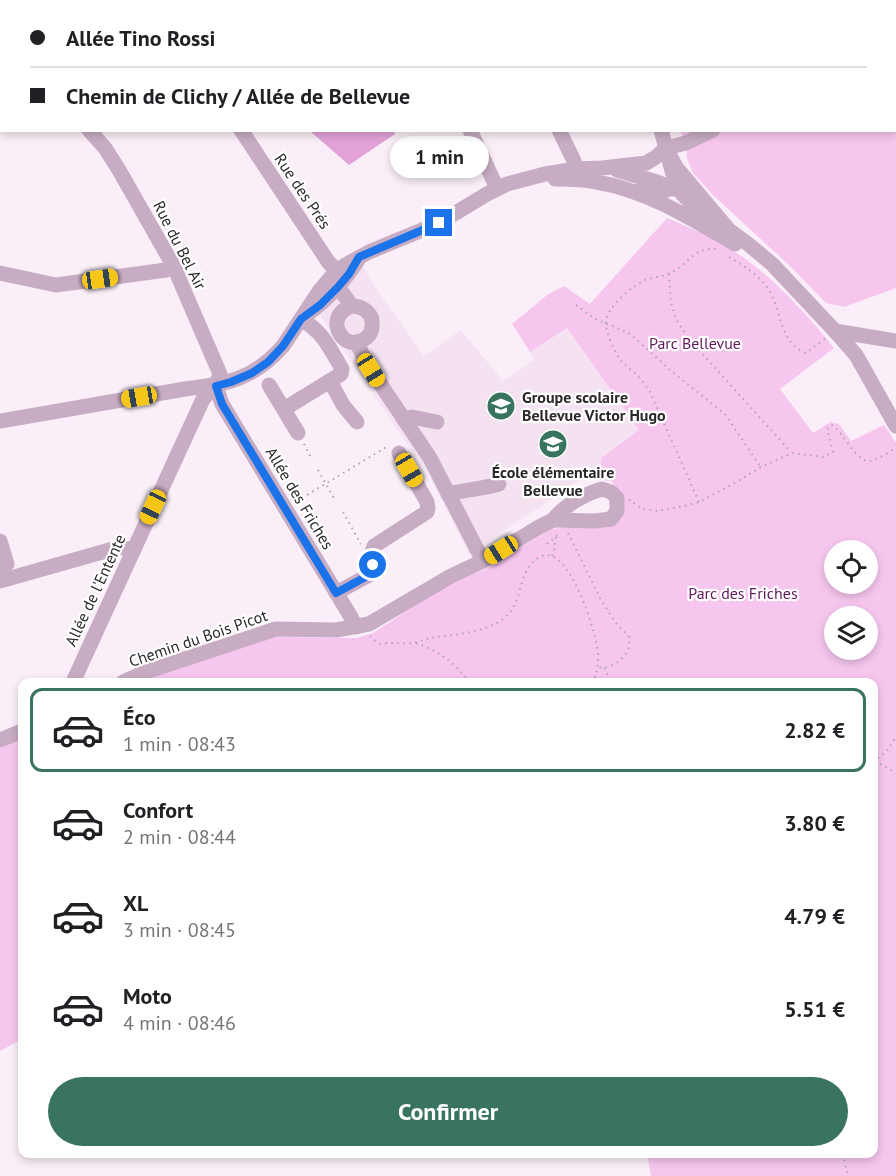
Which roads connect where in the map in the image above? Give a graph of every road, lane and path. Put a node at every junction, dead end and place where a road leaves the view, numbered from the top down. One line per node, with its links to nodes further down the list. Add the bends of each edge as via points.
1 (91, 132): 15 (street, Rue du Bel Air, via 119,170)
2 (242, 132): 16 (street, Rue des Prés)
3 (471, 132): 11 (street)
4 (561, 132): 9 (street, via 574,161)
5 (662, 132): 7 (street)
6 (709, 132): 7 (street)
7 (666, 148): 8 (street, via 646,163); 10 (street)
8 (602, 168): 9 (street); 10 (street)
9 (574, 174): 10 (street, via 617,180 649,191); 11 (street, via 522,180); 13 (street, via 633,192)
10 (680, 187): 12 (street); 12 (street); 13 (street)
11 (497, 188): 14 (street, via 439,223)
12 (729, 230): 19 (street)
13 (712, 231): 19 (street)
14 (359, 257): 16 (street); 20 (street)
15 (174, 267): 17 (street, via 56,285); 30 (street, Rue du Bel Air, via 220,374)
16 (337, 270): 23 (street)
17 (0, 273)
18 (669, 274): 24 (path, via 652,277 624,294); 25 (path, via 697,252 717,249 749,269 764,284 774,298 788,338 802,352); 40 (path, via 671,303 689,339)
19 (791, 283): 25 (street)
20 (338, 287): 22 (street); 23 (street)
21 (576, 305): 24 (path)
22 (352, 306): 27 (street, via 341,312 337,326 344,339); 27 (street, via 365,309 373,324 370,334)
23 (301, 319): 28 (street, via 320,333 342,369); 30 (street, via 283,346 261,367)
24 (605, 323): 41 (path, via 635,338 725,414); 48 (path, via 620,359 650,392)
25 (836, 331): 26 (street); 36 (street, via 856,355)
26 (896, 341)
27 (356, 342): 32 (street)
28 (330, 381): 31 (street); 34 (street)
29 (268, 385): 31 (street)
30 (216, 386): 33 (street); 54 (street, Allée de l'Entente, via 203,399); 60 (street, Allée des Friches, via 222,404)
31 (284, 409): 37 (street)
32 (404, 420): 35 (street, via 412,417); 45 (street)
33 (0, 421)
34 (357, 422)
35 (437, 422)
36 (896, 426)
37 (298, 433)
38 (896, 448): 40 (path, via 864,461 832,425 827,429 833,452 823,457)
39 (395, 449): 43 (path); 55 (street, via 428,509 374,546)
40 (792, 453): 41 (path)
41 (760, 467): 48 (path)
42 (318, 470): 43 (path)
43 (325, 483): 46 (path); 47 (path)
44 (499, 484): 45 (street)
45 (448, 494): 57 (street)
46 (302, 498)
47 (335, 500)
48 (699, 502): 49 (path, via 658,511)
49 (642, 509)
50 (343, 512): 55 (path, via 363,549)
51 (560, 521): 57 (street, Chemin du Bois Picot, via 539,527); 65 (path, via 600,598 628,637 627,653)
52 (0, 541): 58 (street, via 7,564)
53 (547, 544): 56 (path, via 556,536)
54 (134, 550): 59 (street, via 120,547); 66 (street, Allée de l'Entente)
55 (371, 555): 60 (street, via 373,572)
56 (552, 556): 63 (path, via 542,556 528,569 512,610 501,620 475,631); 64 (path, via 568,571 581,597 597,646)
57 (483, 561): 61 (street, Chemin du Bois Picot, via 369,624)
58 (0, 567)
59 (0, 581)
60 (336, 593): 61 (street, Allée des Friches)
61 (356, 627): 67 (street, Chemin du Bois Picot, via 276,629)
62 (370, 636): 63 (path, via 382,644)
63 (416, 643): 68 (path, via 448,658)
64 (598, 667): 65 (path); 69 (path)
65 (604, 668): 70 (path)
66 (75, 678)
67 (132, 678)
68 (466, 678)
69 (595, 678)
70 (609, 678)
71 (18, 733): 73 (street)
72 (896, 737): 74 (path)
73 (0, 740)
74 (878, 759)
75 (878, 764): 76 (path)
76 (896, 773)
77 (844, 1158): 78 (path)
78 (848, 1176)

